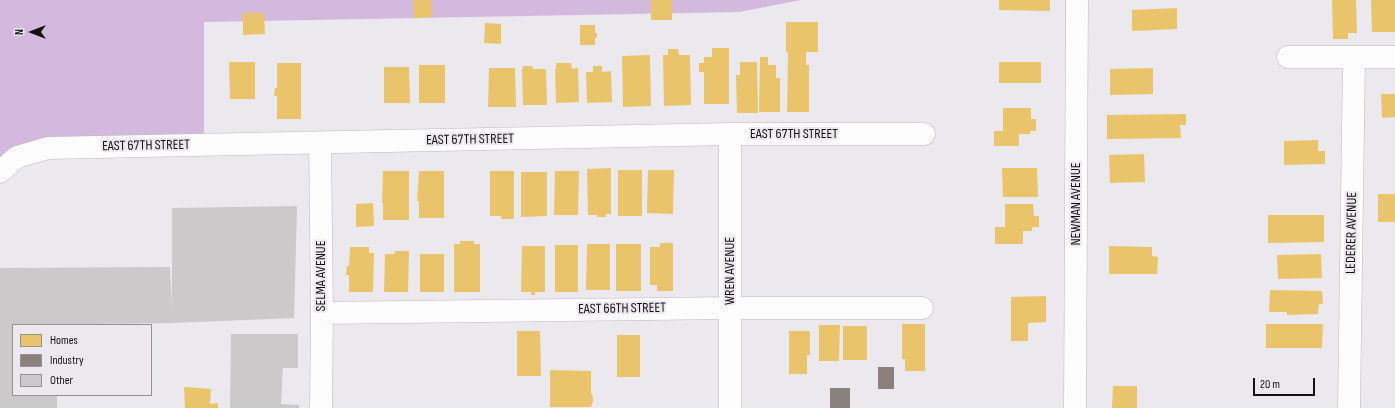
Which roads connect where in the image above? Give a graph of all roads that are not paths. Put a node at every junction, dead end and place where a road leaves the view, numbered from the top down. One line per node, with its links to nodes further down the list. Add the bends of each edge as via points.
1 (1077, 0): 14 (street, NEWMAN AVENUE)
2 (1288, 57): 4 (street)
3 (1395, 57): 4 (street)
4 (1354, 58): 15 (street, LEDERER AVENUE)
5 (730, 134): 6 (street, EAST 67TH STREET); 7 (street, EAST 67TH STREET); 9 (street, WREN AVENUE)
6 (924, 134)
7 (320, 143): 8 (street, EAST 67TH STREET, via 48,148 17,157); 11 (street, SELMA AVENUE)
8 (0, 172)
9 (730, 308): 10 (street, EAST 66TH STREET); 11 (street, EAST 66TH STREET); 13 (street, WREN AVENUE)
10 (922, 308)
11 (322, 313): 12 (street, SELMA AVENUE)
12 (321, 408)
13 (730, 408)
14 (1075, 408)
15 (1350, 408)

